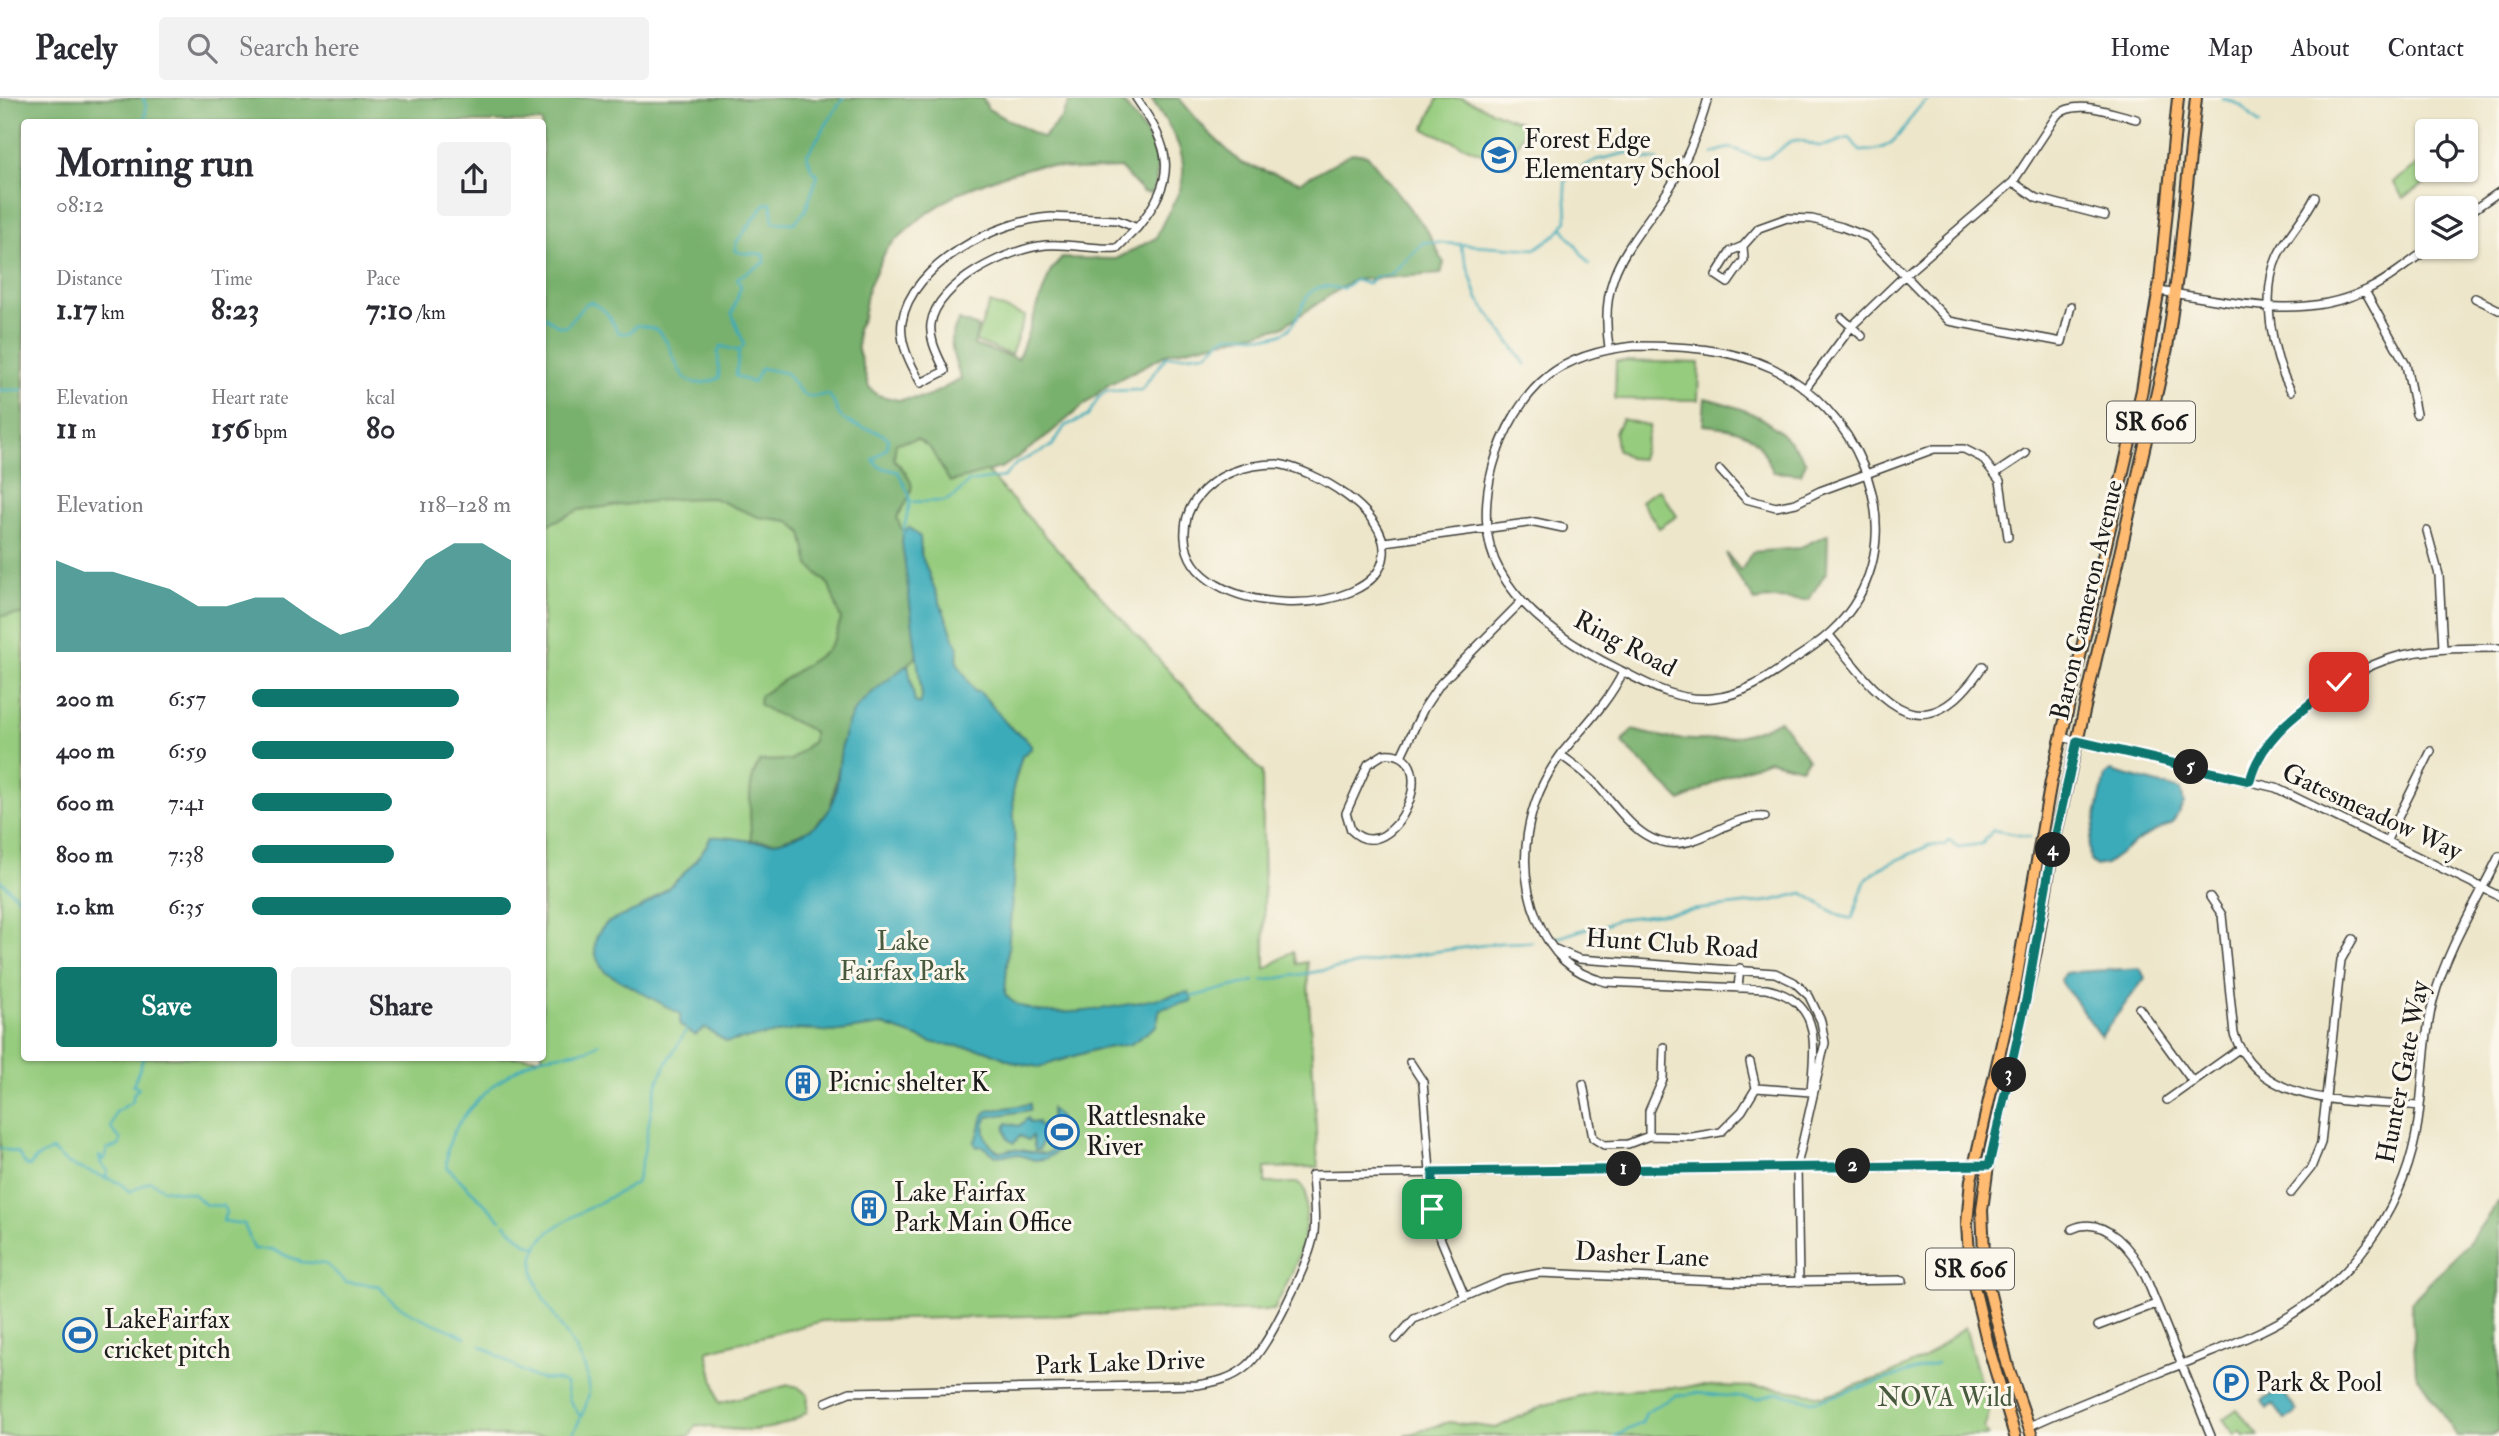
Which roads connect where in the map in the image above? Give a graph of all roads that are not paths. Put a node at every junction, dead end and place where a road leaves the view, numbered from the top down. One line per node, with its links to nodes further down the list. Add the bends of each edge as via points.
1 (1136, 98): 11 (street, via 1162,138 1166,160 1161,192)
2 (1708, 98): 25 (street, via 1685,161 1615,270 1606,311)
3 (2178, 98): 15 (main road, Baron Cameron Avenue / SR 606)
4 (2196, 98): 17 (main road, Baron Cameron Avenue / SR 606)
5 (2136, 119): 6 (street, via 2066,106)
6 (2013, 182): 10 (street, via 2036,198); 14 (street)
7 (2499, 192): 9 (street)
8 (2315, 197): 20 (street, via 2276,259)
9 (2478, 207)
10 (2105, 216)
11 (1137, 228): 11 (street, via 1117,248 1039,246 986,265 938,307 931,331 945,371 921,383 904,344 905,311 921,281 960,251 984,234 1040,218 1117,220)
12 (1743, 246): 12 (street, via 1731,251 1716,275 1728,283 1744,260); 14 (street, via 1769,224 1787,218 1812,219 1868,237)
13 (2415, 258): 16 (street)
14 (1905, 275): 19 (street, via 1949,321 2002,333 2062,342); 23 (street)
15 (2158, 291): 17 (street); 44 (main road, Baron Cameron Avenue / SR 606, via 2141,390)
16 (2365, 291): 20 (street, via 2300,308); 28 (street, via 2406,365)
17 (2176, 293): 20 (street); 45 (main road, Baron Cameron Avenue / SR 606, via 2156,403)
18 (2475, 298): 21 (street)
19 (2071, 306)
20 (2271, 308): 27 (street, via 2271,342)
21 (2499, 310)
22 (1842, 318): 23 (street)
23 (1852, 326): 24 (street); 26 (street)
24 (1861, 336)
25 (1609, 348): 26 (street, Ring Road, via 1653,346 1721,352 1773,369); 33 (street, Ring Road, via 1562,366 1521,405 1491,472)
26 (1805, 389): 31 (street, Ring Road, via 1844,431)
27 (2291, 391)
28 (2417, 414)
29 (2026, 453): 32 (street)
30 (1720, 470): 31 (street, via 1746,499 1776,507)
31 (1866, 473): 32 (street, via 1934,449 1954,447 1973,453); 39 (street, Ring Road, via 1877,522 1875,553 1859,598)
32 (1996, 473): 36 (street, via 2003,490)
33 (1486, 528): 34 (street, via 1535,522); 37 (street); 38 (street, Ring Road, via 1500,571)
34 (1563, 528)
35 (2427, 531): 40 (street, via 2439,575)
36 (2008, 537)
37 (1384, 542): 37 (street, via 1377,524 1364,510 1315,476 1278,464 1252,466 1217,479 1192,505 1184,534 1192,564 1210,582 1234,594 1279,601 1327,598 1360,588 1379,569)
38 (1522, 601): 43 (street, Ring Road, via 1568,641); 48 (street, via 1436,690)
39 (1829, 635): 42 (street, via 1885,700 1913,713 1934,712 1953,704); 43 (street, Ring Road, via 1765,679 1727,696 1683,697)
40 (2443, 648): 41 (street); 49 (street, via 2390,657 2339,682 2272,736)
41 (2499, 648)
42 (1983, 666)
43 (1623, 672): 47 (street, Hunt Club Road)
44 (2061, 737): 45 (street, Gatesmeadow Way); 73 (main road, Baron Cameron Avenue / SR 606, via 2016,981)
45 (2077, 741): 49 (street, Gatesmeadow Way); 74 (main road, Baron Cameron Avenue / SR 606)
46 (2431, 751): 51 (street)
47 (1561, 755): 50 (street, via 1597,785 1633,828 1652,840 1685,843 1737,820); 57 (street, Hunt Club Road, via 1538,793 1526,843 1530,898)
48 (1401, 756): 48 (street, via 1384,754 1372,759 1347,805 1348,825 1362,839 1377,840 1389,834 1413,789 1414,772)
49 (2250, 781): 51 (street, Gatesmeadow Way, via 2295,795)
50 (1765, 817)
51 (2387, 839): 53 (street, Gatesmeadow Way)
52 (2499, 856): 53 (street, Hunter Gate Way)
53 (2483, 888): 54 (street, Gatesmeadow Way); 71 (street, Hunter Gate Way, via 2434,998)
54 (2499, 896)
55 (2210, 897): 62 (street, via 2222,915 2230,1016)
56 (2353, 939): 69 (street, via 2341,960)
57 (1552, 947): 58 (street, Hunt Club Road, via 1578,959); 59 (street, Hunt Club Road, via 1577,973 1606,982)
58 (1740, 968): 59 (street); 68 (street, Hunt Club Road, via 1787,977 1816,1007 1825,1043)
59 (1738, 988): 68 (street, Hunt Club Road, via 1778,992 1804,1011 1814,1034)
60 (2139, 1008): 65 (street)
61 (1664, 1047): 72 (street, via 1663,1079 1649,1111)
62 (2239, 1049): 65 (street); 69 (street, via 2276,1085)
63 (1410, 1062): 76 (street, via 1423,1082)
64 (1750, 1062): 67 (street)
65 (2193, 1082): 70 (street)
66 (1583, 1084): 72 (street, via 1592,1138 1604,1144 1628,1144)
67 (1756, 1088): 68 (street); 72 (street, via 1742,1111 1720,1132)
68 (1811, 1092): 75 (street, Hunt Club Road)
69 (2327, 1097): 71 (street); 77 (street, via 2317,1156)
70 (2167, 1100)
71 (2420, 1106): 85 (street, Hunter Gate Way, via 2414,1143 2394,1201 2372,1239 2339,1277 2279,1322)
72 (1649, 1136)
73 (1974, 1165): 74 (street); 75 (street); 88 (main road, Baron Cameron Avenue / SR 606, via 1967,1224 1970,1270)
74 (1989, 1165): 87 (main road, Baron Cameron Avenue / SR 606, via 1982,1210 1985,1274)
75 (1797, 1166): 76 (street); 80 (street, Hunt Club Road)
76 (1433, 1172): 81 (street, via 1434,1223); 86 (street, Park Lake Drive, via 1312,1175 1314,1231 1308,1255 1261,1349 1227,1379 1197,1385 850,1392)
77 (2291, 1193)
78 (2072, 1229): 82 (street, via 2095,1226 2119,1241 2141,1268)
79 (1903, 1280): 80 (street, Dasher Lane)
80 (1798, 1282): 81 (street, Dasher Lane, via 1549,1272 1504,1280)
81 (1465, 1297): 84 (street, Dasher Lane, via 1414,1319)
82 (2157, 1304): 83 (street); 85 (street)
83 (2098, 1326)
84 (1396, 1339)
85 (2181, 1364): 87 (street, Hunter Gate Way); 89 (street)
86 (826, 1402)
87 (2030, 1432): 88 (main road)
88 (2013, 1435)
89 (2211, 1436)

